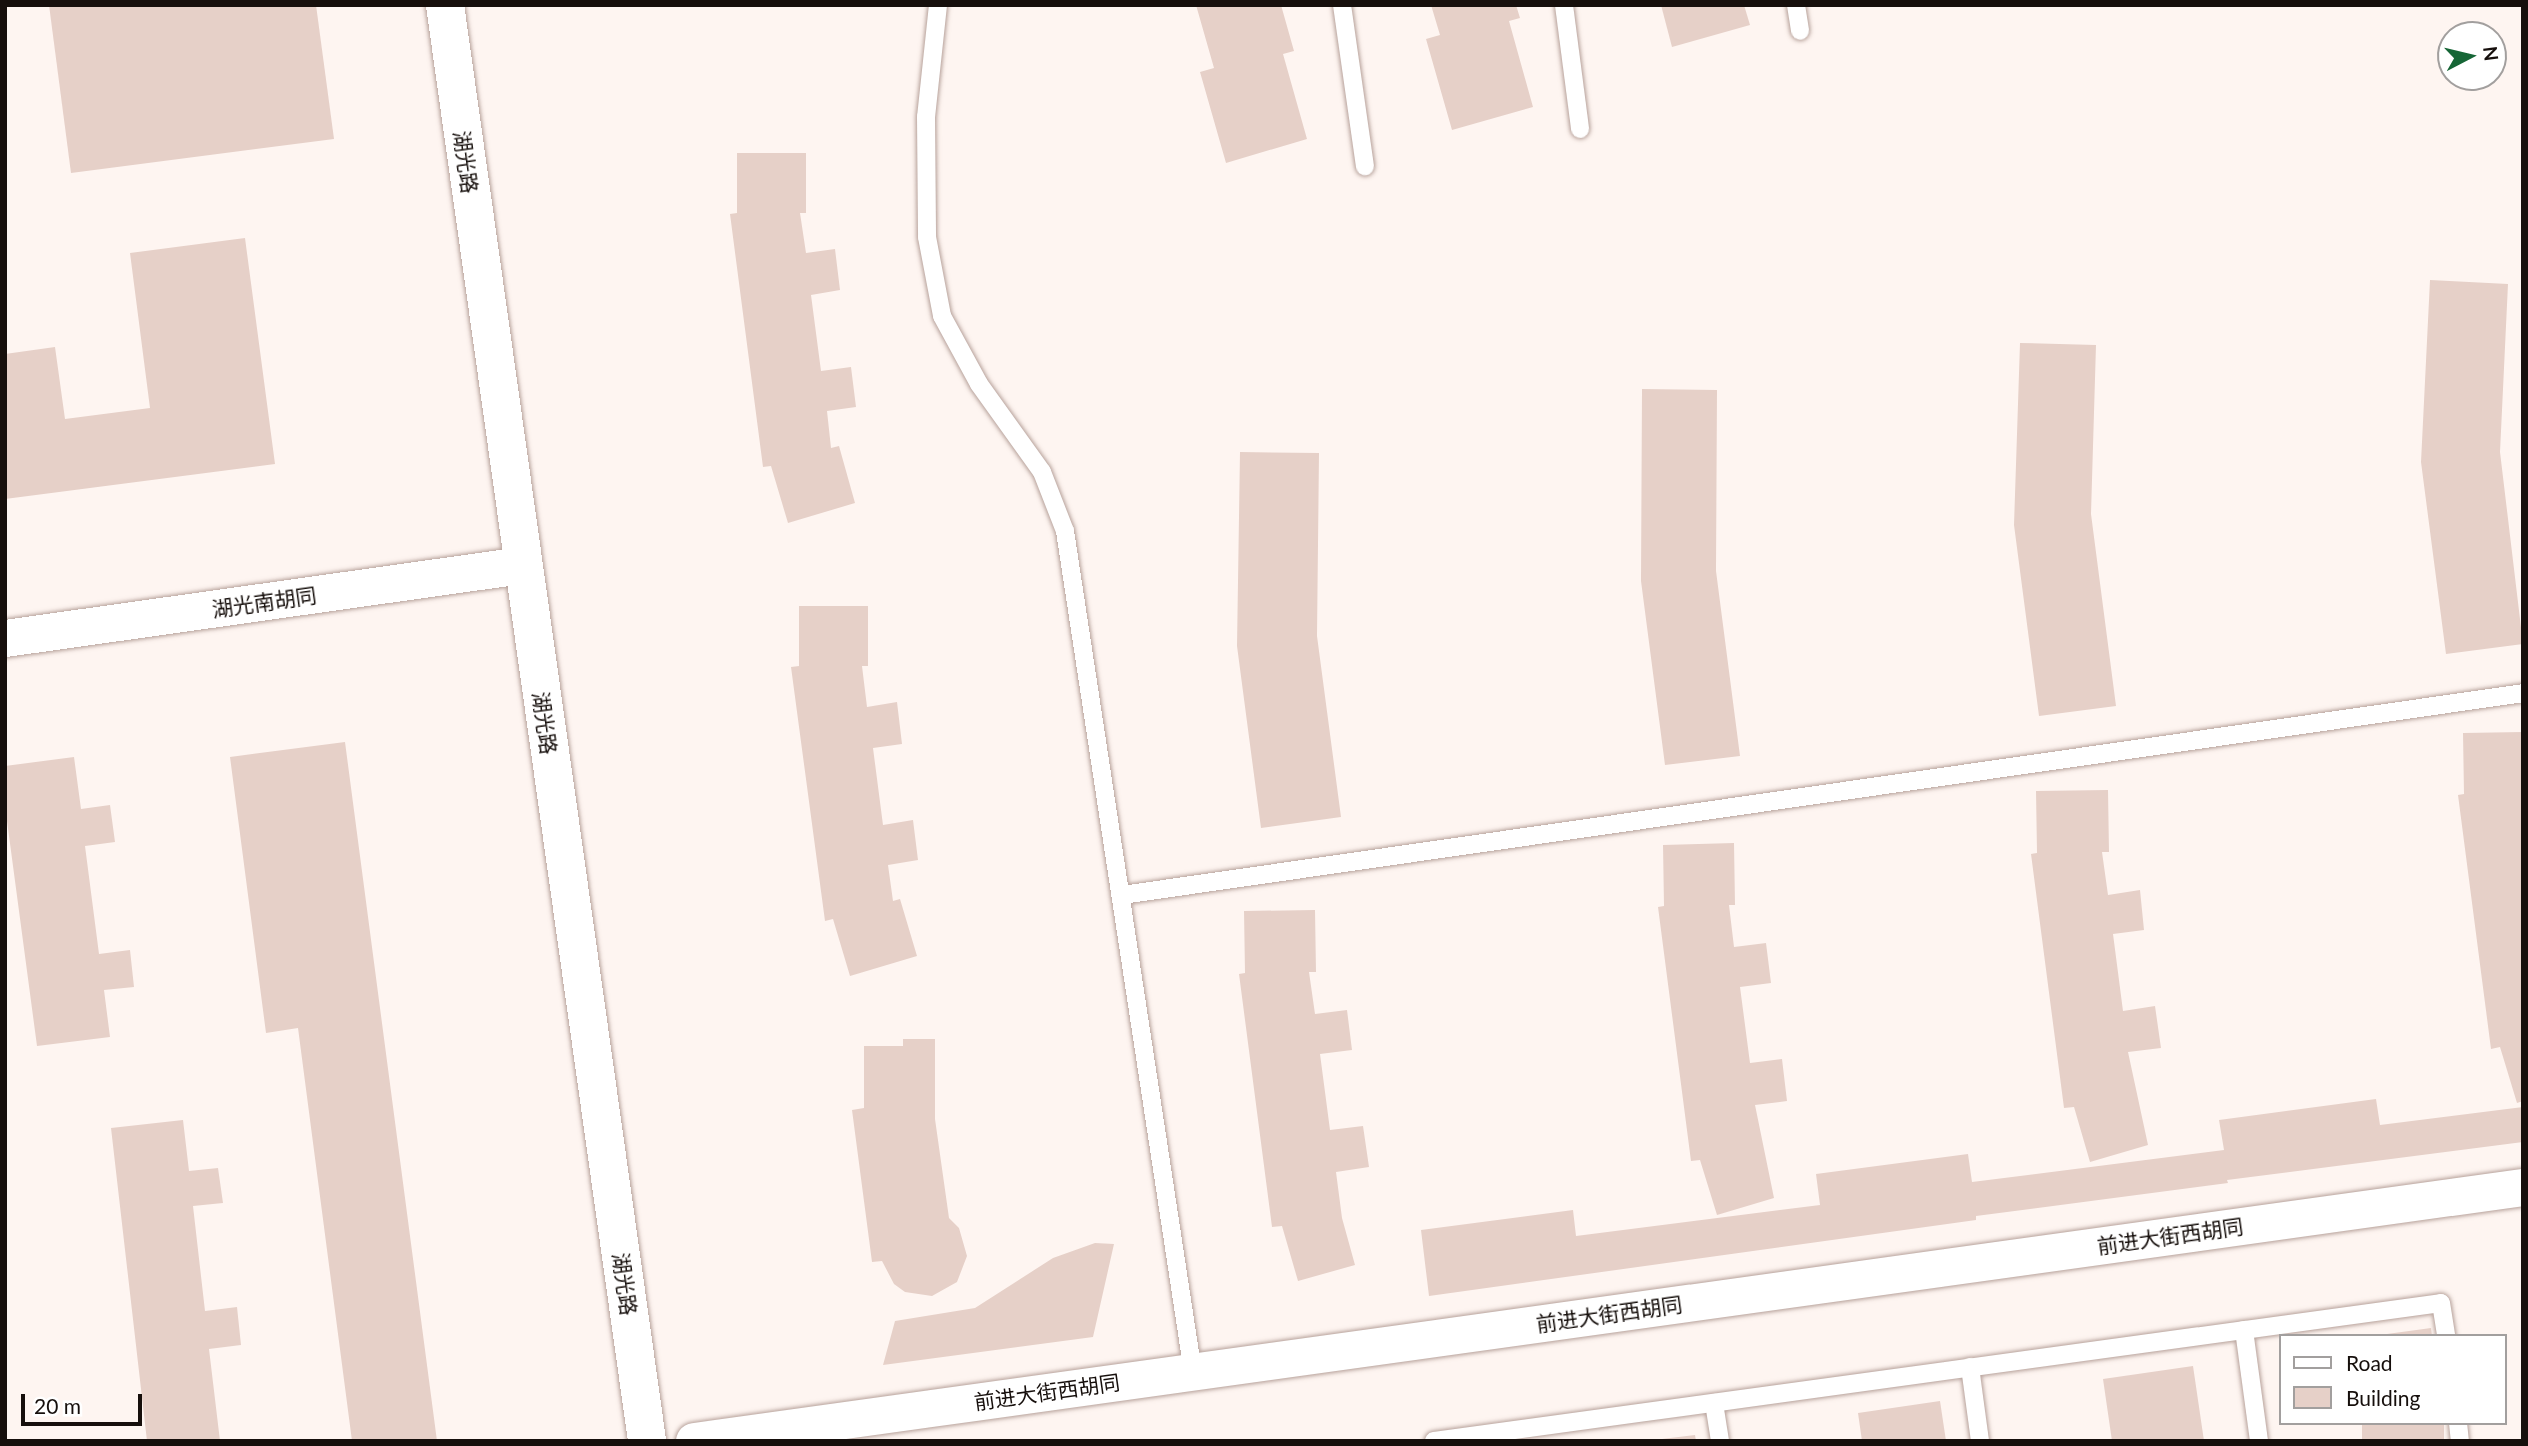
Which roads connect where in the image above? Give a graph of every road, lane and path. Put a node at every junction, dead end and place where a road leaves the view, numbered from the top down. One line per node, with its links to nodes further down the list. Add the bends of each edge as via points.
1 (444, 5): 9 (street, 湖光路)
2 (938, 5): 12 (lane, via 926,117 927,237 943,316 979,384 1042,472 1065,531)
3 (1342, 5): 8 (lane)
4 (1564, 5): 7 (lane)
5 (1796, 5): 6 (lane)
6 (1800, 31)
7 (1580, 129)
8 (1364, 166)
9 (522, 565): 10 (street, 湖光南胡同); 20 (street, 湖光路)
10 (5, 638)
11 (2523, 692): 12 (lane)
12 (1122, 895): 17 (lane)
13 (2523, 1187): 17 (street, 前进大街西胡同)
14 (2244, 1330): 15 (lane, via 2441,1303); 16 (lane); 25 (lane)
15 (2446, 1334)
16 (1970, 1367): 18 (lane); 24 (lane)
17 (1193, 1372): 21 (street, 前进大街西胡同)
18 (1714, 1403): 19 (lane); 23 (lane)
19 (1524, 1434): 22 (lane)
20 (647, 1441)
21 (694, 1441)
22 (1434, 1441)
23 (1720, 1441)
24 (1980, 1441)
25 (2259, 1441)

